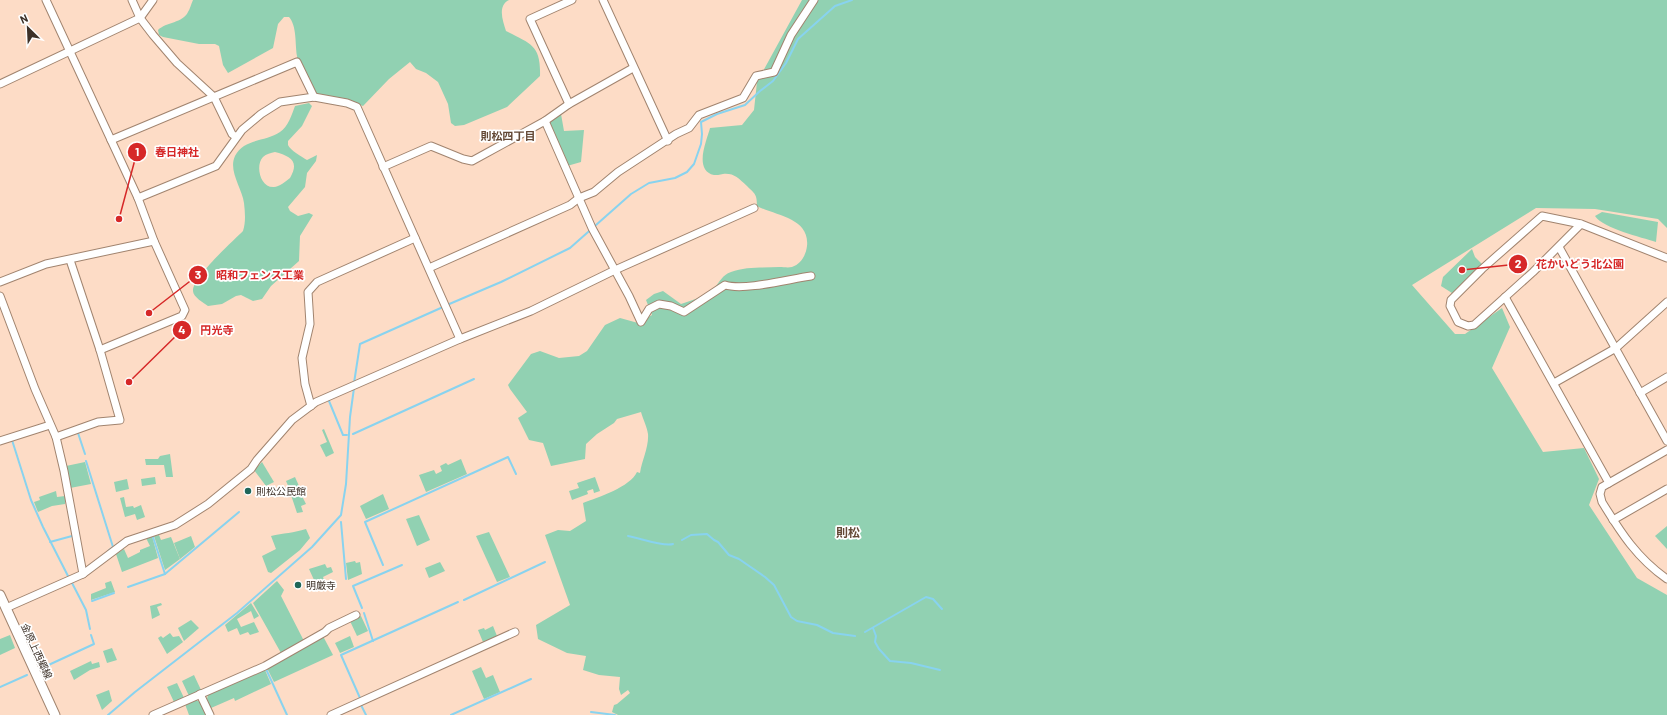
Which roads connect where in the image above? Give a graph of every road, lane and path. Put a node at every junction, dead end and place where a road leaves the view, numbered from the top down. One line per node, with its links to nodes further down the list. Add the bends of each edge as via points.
1 (46, 0): 8 (street)
2 (132, 0): 7 (street)
3 (152, 0): 7 (street)
4 (572, 0): 13 (street, via 530,19)
5 (603, 0): 9 (street)
6 (814, 0): 17 (street, via 791,35 774,72 756,76 743,98 699,115 689,128)
7 (140, 18): 8 (street); 11 (street, via 177,62)
8 (70, 52): 10 (street); 16 (street)
9 (634, 68): 13 (street); 17 (street)
10 (0, 84)
11 (214, 97): 12 (street, via 298,62); 15 (street, via 232,134); 16 (street)
12 (314, 97): 15 (street, via 280,102 261,114); 18 (street, via 357,107)
13 (569, 104): 14 (street)
14 (545, 121): 18 (street, via 472,161 463,160 431,146); 20 (street)
15 (236, 137): 19 (street, via 216,166)
16 (111, 140): 19 (street)
17 (668, 140): 20 (street, via 618,172 594,192)
18 (383, 167): 23 (street)
19 (138, 198): 24 (street)
20 (579, 198): 28 (street, via 570,205); 29 (street)
21 (754, 208): 29 (street)
22 (1581, 224): 25 (street); 26 (street); 33 (street, via 1540,217 1452,298 1450,306 1458,322 1464,326 1471,326)
23 (415, 238): 28 (street); 41 (street, via 317,282 308,292 310,324 302,358)
24 (154, 241): 27 (street); 37 (street, via 184,307 184,314)
25 (1559, 247): 33 (street); 36 (street)
26 (1667, 258)
27 (70, 260): 31 (street, via 46,264); 37 (street)
28 (429, 268): 35 (street)
29 (615, 270): 30 (street, via 640,322 649,309 658,304 684,312 725,285 750,286); 35 (street, via 531,311)
30 (811, 276)
31 (0, 282)
32 (0, 296): 42 (street)
33 (1505, 297): 39 (street)
34 (1667, 302): 36 (street)
35 (460, 339): 41 (street, via 360,381)
36 (1616, 348): 39 (street); 40 (street)
37 (100, 350): 43 (street, via 120,420 98,422)
38 (1667, 377): 40 (street)
39 (1554, 383): 47 (street)
40 (1640, 394): 45 (street)
41 (311, 406): 50 (street, via 292,420 256,460 252,469 208,504 176,525 127,541)
42 (50, 425): 43 (street); 44 (street)
43 (56, 437): 50 (street)
44 (0, 441)
45 (1667, 441)
46 (1667, 450): 47 (street)
47 (1609, 483): 49 (street, via 1602,487 1600,494)
48 (1667, 489): 49 (street)
49 (1612, 520): 51 (street, via 1635,552)
50 (84, 574): 53 (street)
51 (1667, 579)
52 (0, 595): 53 (main road, 金原上西郷線)
53 (6, 608): 57 (main road, 金原上西郷線)
54 (356, 614): 56 (street, via 265,666)
55 (515, 632): 60 (street)
56 (200, 694): 58 (street); 59 (street)
57 (55, 715)
58 (153, 715)
59 (210, 715)
60 (331, 715)

